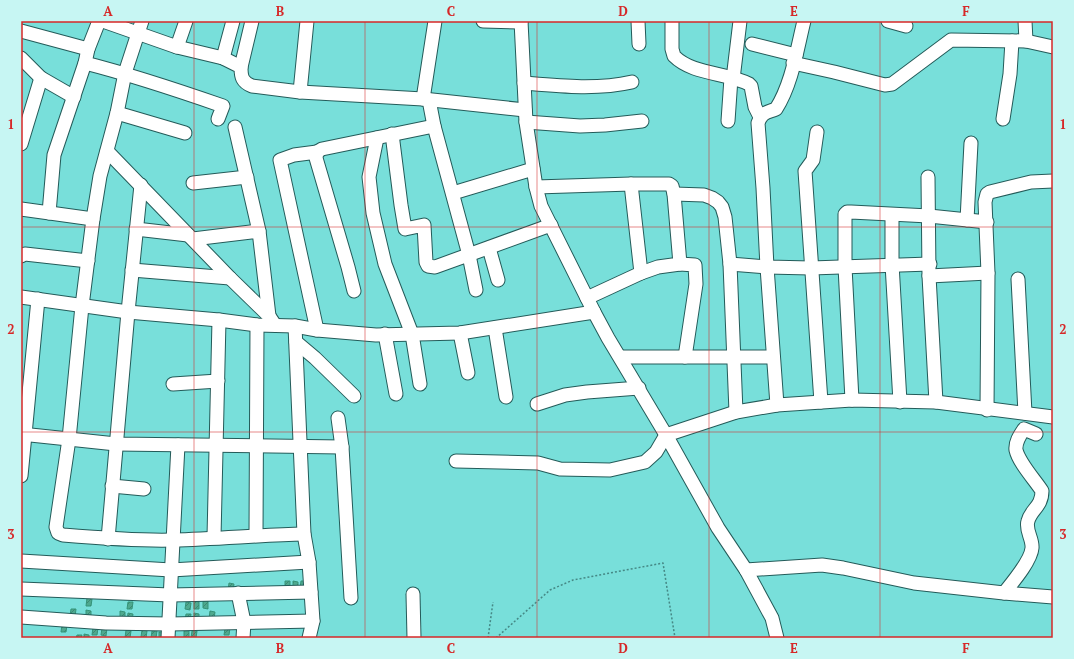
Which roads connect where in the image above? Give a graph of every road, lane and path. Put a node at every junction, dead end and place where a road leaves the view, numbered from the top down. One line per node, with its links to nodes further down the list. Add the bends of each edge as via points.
1 (99, 21): 26 (street)
2 (103, 21): 19 (street)
3 (142, 21): 19 (street)
4 (186, 21): 24 (street)
5 (233, 21): 28 (street)
6 (252, 21): 31 (street)
7 (307, 21): 37 (street)
8 (435, 21): 39 (street)
9 (483, 21): 16 (street)
10 (638, 21): 22 (street)
11 (672, 21): 34 (street, via 674,56 699,70)
12 (740, 21): 34 (street)
13 (804, 21): 29 (street)
14 (888, 21): 17 (street)
15 (1025, 21): 21 (street)
16 (521, 22): 36 (street)
17 (906, 26)
18 (21, 31): 26 (street)
19 (137, 34): 24 (street); 32 (street)
20 (1012, 41): 21 (street); 29 (street, via 952,40 892,84 886,85); 44 (street)
21 (1026, 41): 25 (street)
22 (639, 44)
23 (752, 44): 29 (street)
24 (177, 46): 28 (street)
25 (1053, 47)
26 (88, 49): 30 (street)
27 (21, 58): 33 (street)
28 (223, 58): 31 (street)
29 (794, 59): 42 (street, via 784,96 776,109)
30 (85, 63): 32 (street); 38 (street)
31 (241, 67): 37 (street, via 244,83)
32 (125, 73): 40 (street); 43 (street, via 223,106)
33 (41, 78): 38 (street); 54 (street)
34 (732, 79): 42 (street, via 746,82 751,86 755,107); 46 (street)
35 (632, 82): 36 (street, via 605,86)
36 (524, 83): 41 (street)
37 (300, 92): 39 (street)
38 (74, 97): 68 (street, via 54,155)
39 (426, 100): 41 (street); 47 (street)
40 (117, 113): 50 (street); 55 (street)
41 (526, 116): 45 (street, via 580,126); 57 (street)
42 (760, 117): 85 (street, via 758,132)
43 (218, 119)
44 (1003, 119)
45 (642, 121)
46 (728, 121)
47 (434, 126): 51 (street); 65 (street)
48 (236, 127): 58 (street)
49 (817, 132): 87 (street, via 813,160 805,171)
50 (185, 133)
51 (392, 134): 52 (street); 79 (street, via 405,229 424,225 428,266 435,267)
52 (377, 138): 56 (street); 111 (street, via 370,177 373,213 385,264)
53 (971, 143): 72 (street)
54 (21, 144)
55 (107, 151): 63 (street); 71 (street)
56 (317, 152): 96 (street, via 316,158); 108 (street, via 280,160)
57 (533, 169): 64 (street); 65 (street)
58 (247, 176): 61 (street); 76 (street)
59 (928, 177): 70 (street)
60 (1053, 181): 73 (street, via 1031,182 990,192 985,202)
61 (193, 183)
62 (630, 184): 64 (street); 66 (street, via 669,184); 90 (street)
63 (140, 185): 75 (street); 77 (street)
64 (536, 187): 74 (street)
65 (453, 193): 79 (street)
66 (674, 194): 82 (street); 83 (street, via 704,195 722,207)
67 (21, 209): 68 (street)
68 (49, 213): 71 (street)
69 (892, 215): 70 (street); 84 (street); 86 (street, via 846,212)
70 (929, 216): 72 (street); 89 (street)
71 (93, 219): 81 (street)
72 (967, 220): 73 (street)
73 (987, 222): 91 (street)
74 (551, 225): 78 (street); 98 (street)
75 (136, 229): 77 (street); 88 (street)
76 (259, 231): 77 (street); 104 (street)
77 (191, 237): 92 (street)
78 (490, 248): 79 (street); 94 (street)
79 (470, 255): 95 (street)
80 (21, 256): 81 (street, via 25,254)
81 (88, 261): 100 (street)
82 (680, 264): 90 (street, via 658,267); 113 (street, via 695,265 696,284)
83 (730, 264): 85 (street); 114 (street)
84 (892, 264): 86 (street); 89 (street); 127 (street)
85 (767, 267): 87 (street); 115 (street)
86 (845, 267): 87 (street); 125 (street)
87 (811, 268): 126 (street)
88 (132, 270): 92 (street); 101 (street)
89 (930, 270): 91 (street); 128 (street)
90 (641, 273): 98 (street)
91 (988, 273): 131 (street)
92 (230, 278): 104 (street)
93 (1018, 278): 133 (street)
94 (498, 280)
95 (476, 290)
96 (354, 291)
97 (21, 298): 99 (street)
98 (587, 298): 102 (street)
99 (38, 300): 100 (street); 137 (street)
100 (82, 306): 101 (street); 139 (street)
101 (128, 312): 103 (street); 140 (street)
102 (594, 312): 107 (street); 116 (street)
103 (219, 320): 105 (street); 118 (street)
104 (272, 320): 105 (street); 106 (street)
105 (257, 325): 143 (street)
106 (295, 326): 108 (street); 112 (street)
107 (495, 328): 109 (street); 124 (street)
108 (318, 330): 110 (street)
109 (460, 333): 111 (street); 117 (street)
110 (385, 334): 111 (street); 122 (street)
111 (412, 334): 120 (street)
112 (296, 342): 123 (street); 144 (street)
113 (685, 357): 114 (street); 116 (street)
114 (734, 357): 115 (street); 132 (street)
115 (773, 357): 130 (street)
116 (620, 358): 121 (street)
117 (468, 374)
118 (218, 381): 119 (street); 142 (street)
119 (173, 384)
120 (420, 384)
121 (639, 388): 129 (street, via 565,395); 138 (street)
122 (396, 394)
123 (354, 396)
124 (506, 397)
125 (852, 400): 126 (street); 127 (street)
126 (821, 402): 130 (street)
127 (900, 402): 128 (street)
128 (936, 402): 131 (street)
129 (537, 404)
130 (777, 405): 132 (street)
131 (986, 410): 133 (street)
132 (736, 412): 138 (street)
133 (1025, 413): 134 (street)
134 (1053, 417)
135 (338, 418): 145 (street)
136 (1036, 434): 162 (street, via 1024,429 1018,438 1016,449 1042,491 1040,504 1028,519 1027,527 1032,549 1028,560)
137 (23, 435): 139 (street); 147 (street)
138 (666, 436): 146 (street, via 656,452 645,462 610,470 560,469 538,463); 158 (street, via 718,528)
139 (69, 439): 140 (street); 153 (street, via 56,527 58,533)
140 (116, 444): 141 (street); 148 (street)
141 (178, 445): 142 (street); 154 (street)
142 (216, 445): 143 (street); 152 (street)
143 (256, 445): 144 (street); 151 (street)
144 (301, 447): 145 (street); 150 (street)
145 (342, 447): 166 (street)
146 (456, 460)
147 (21, 476)
148 (112, 486): 149 (street); 153 (street)
149 (144, 489)
150 (304, 534): 151 (street); 156 (street)
151 (256, 535): 152 (street)
152 (214, 537): 154 (street)
153 (108, 538): 154 (street)
154 (173, 540): 157 (street)
155 (21, 561): 157 (street)
156 (309, 562): 157 (street); 160 (street)
157 (171, 570): 164 (street)
158 (746, 570): 162 (street, via 822,565 914,583); 179 (street, via 772,618)
159 (21, 589): 164 (street)
160 (311, 592): 161 (street); 169 (street)
161 (238, 593): 164 (street); 170 (street)
162 (1004, 593): 165 (street)
163 (413, 594): 175 (street)
164 (170, 595): 171 (street)
165 (1053, 597)
166 (351, 598)
167 (493, 602): 176 (path)
168 (21, 617): 171 (street)
169 (313, 621): 170 (street); 174 (street)
170 (244, 622): 171 (street); 173 (street)
171 (169, 624): 172 (street)
172 (168, 638)
173 (243, 638)
174 (309, 638)
175 (414, 638)
176 (488, 638)
177 (496, 638): 178 (path, via 550,590 573,580 663,563)
178 (674, 638)
179 (777, 638)

